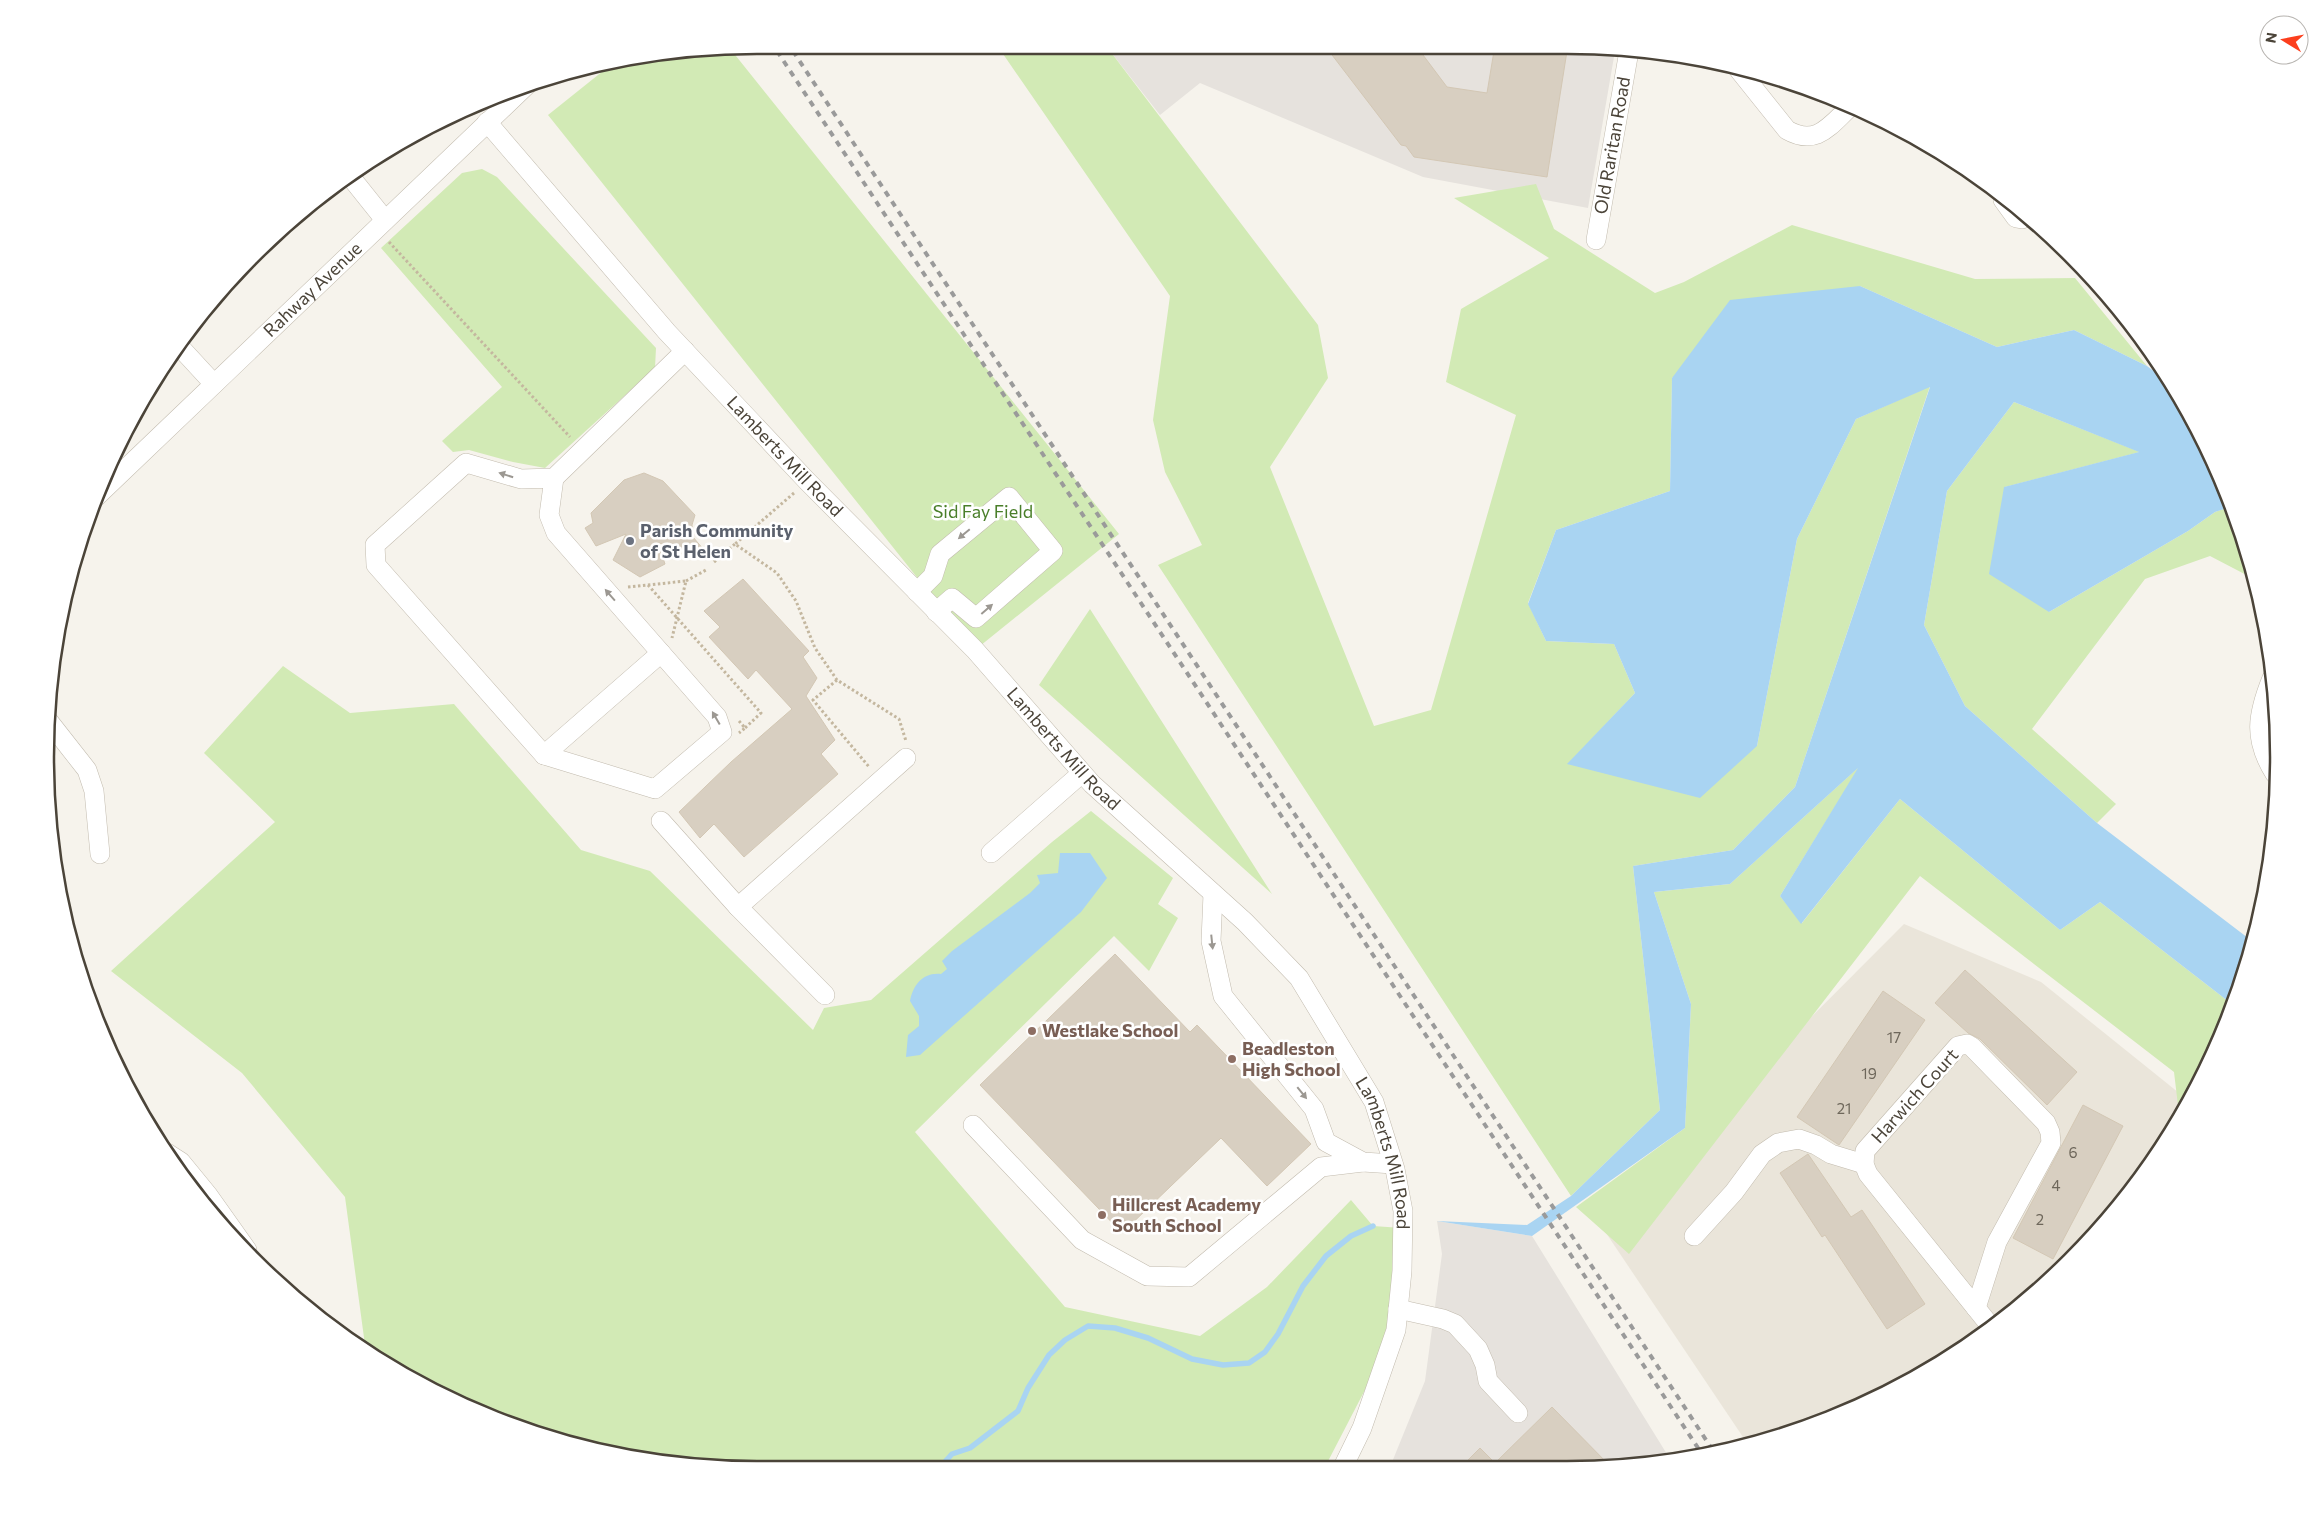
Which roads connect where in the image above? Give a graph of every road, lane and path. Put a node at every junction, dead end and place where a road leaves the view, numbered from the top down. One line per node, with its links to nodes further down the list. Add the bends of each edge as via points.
1 (1628, 57): 8 (street, Old Raritan Road)
2 (1745, 77): 4 (street, via 1787,130 1798,136 1818,136)
3 (514, 97): 5 (street, Rahway Avenue)
4 (1845, 111)
5 (488, 122): 7 (street, Rahway Avenue); 10 (street, Lamberts Mill Road)
6 (353, 182): 7 (street)
7 (381, 224): 11 (street, Rahway Avenue); 12 (path)
8 (1596, 240)
9 (183, 351): 11 (street)
10 (685, 351): 12 (street); 14 (street, Lamberts Mill Road)
11 (214, 384): 15 (street, Rahway Avenue)
12 (582, 450): 13 (street)
13 (554, 478): 25 (street, one-way to 13, via 556,533 549,515); 33 (street, one-way to 33, via 521,480 466,463 375,545 376,565)
14 (807, 480): 16 (path); 22 (street, Lamberts Mill Road)
15 (108, 485)
16 (735, 544): 17 (path); 26 (path, via 777,573 796,601 815,648)
17 (714, 562)
18 (706, 570): 19 (path)
19 (686, 581): 20 (path); 24 (path)
20 (648, 584): 21 (path); 24 (path)
21 (625, 587)
22 (917, 592): 23 (street, Lamberts Mill Road); 23 (street, one-way to 22, via 952,598 976,618 1053,551 1009,497 940,554 934,576)
23 (936, 612): 35 (street, Lamberts Mill Road, via 975,650)
24 (677, 616): 25 (path); 29 (path, via 762,713)
25 (666, 649): 33 (street); 33 (street, one-way to 25, via 655,789 722,732 717,717)
26 (837, 680): 32 (path, via 899,719); 36 (path, via 813,700)
27 (2267, 692): 34 (street, via 2260,712 2259,729)
28 (732, 714): 29 (path)
29 (745, 728): 31 (path)
30 (55, 729): 39 (street, via 87,770 94,791)
31 (738, 734)
32 (906, 752): 41 (street)
33 (544, 754)
34 (2270, 766)
35 (1082, 773): 38 (street); 40 (street, Lamberts Mill Road)
36 (875, 774)
37 (661, 821): 41 (street)
38 (991, 853)
39 (100, 854)
40 (1213, 894): 44 (street, one-way to 44, via 1211,942 1223,996 1314,1109 1326,1142); 45 (street, Lamberts Mill Road, via 1245,922 1298,978 1374,1102)
41 (738, 907): 42 (street)
42 (825, 995)
43 (973, 1125): 44 (street, via 1082,1240 1146,1276 1190,1277 1321,1167)
44 (1363, 1162): 45 (street)
45 (1393, 1164): 51 (street, Lamberts Mill Road, via 1402,1211)
46 (1864, 1164): 49 (street, via 1831,1154 1799,1139 1778,1143 1762,1154 1734,1192); 50 (street, Harwich Court, via 1868,1174); 50 (street, Harwich Court, via 1865,1151 1958,1046 1966,1044 2046,1123 2051,1143 1997,1242)
47 (187, 1169): 48 (street)
48 (221, 1213)
49 (1694, 1236)
50 (1976, 1308): 52 (street, Harwich Court)
51 (1398, 1309): 53 (street, via 1455,1324 1478,1349 1488,1380); 54 (street, Lamberts Mill Road, via 1396,1330 1362,1428)
52 (1987, 1322)
53 (1518, 1413)
54 (1346, 1461)

